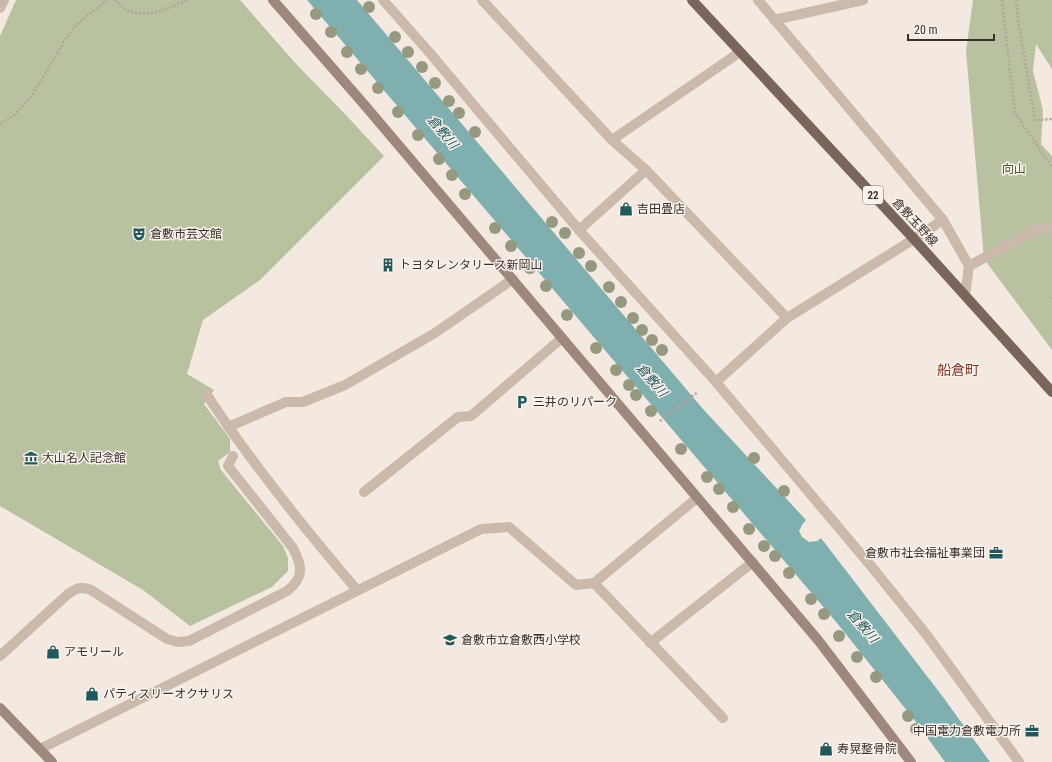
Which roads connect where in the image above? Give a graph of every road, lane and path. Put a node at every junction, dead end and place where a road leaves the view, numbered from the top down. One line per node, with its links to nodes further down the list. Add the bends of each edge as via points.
1 (4, 0): 13 (street)
2 (108, 0): 17 (path, via 73,28 26,102)
3 (115, 0): 4 (path, via 126,10 143,15 168,10)
4 (188, 0)
5 (273, 0): 26 (street)
6 (383, 0): 22 (street)
7 (482, 0): 18 (street)
8 (692, 0): 15 (main road, 倉敷玉野線 / 22)
9 (758, 0): 14 (street)
10 (863, 0): 14 (street)
11 (1002, 0): 19 (path, via 1015,113)
12 (1016, 0): 16 (path, via 1035,120)
13 (0, 8)
14 (774, 20): 21 (street)
15 (740, 52): 18 (street); 24 (main road, 倉敷玉野線 / 22)
16 (1052, 119)
17 (0, 124)
18 (612, 140): 20 (street)
19 (1052, 167)
20 (646, 170): 22 (street); 28 (street)
21 (943, 220): 24 (street); 25 (street)
22 (579, 230): 30 (street)
23 (1052, 230): 25 (street, via 1041,227)
24 (914, 239): 27 (main road, 倉敷玉野線 / 22); 28 (street)
25 (970, 266): 27 (street)
26 (513, 280): 29 (street); 35 (street, via 435,333 345,385 302,402 286,402)
27 (965, 295): 32 (main road, 倉敷玉野線 / 22)
28 (787, 318): 30 (street)
29 (562, 338): 37 (street, via 471,416 458,417); 38 (street)
30 (716, 382): 49 (street, via 926,634)
31 (697, 392): 34 (path)
32 (1052, 392)
33 (207, 396): 35 (street)
34 (660, 421)
35 (228, 427): 41 (street, via 322,550)
36 (233, 456): 43 (street, via 228,466 293,548 301,572 294,586 190,641 178,642 167,639 83,586 68,594)
37 (364, 492)
38 (697, 498): 39 (street); 40 (street)
39 (753, 562): 42 (street); 48 (street, via 818,640)
40 (594, 584): 41 (street, via 576,586 508,527 481,529); 42 (street)
41 (357, 590): 46 (street)
42 (650, 643): 45 (street)
43 (0, 656)
44 (0, 708): 46 (street)
45 (723, 718)
46 (40, 749): 47 (street)
47 (52, 762)
48 (911, 762)
49 (1019, 762)

